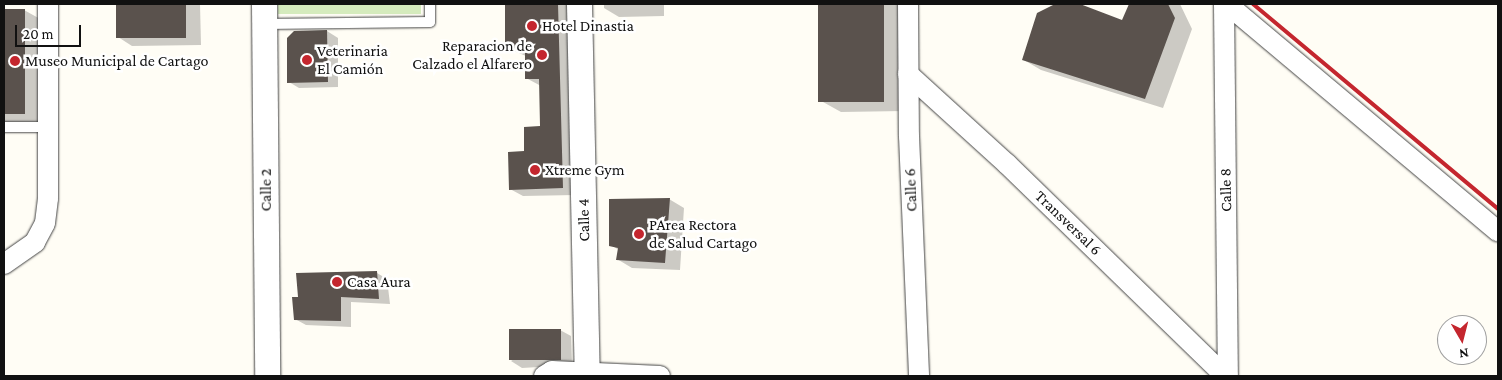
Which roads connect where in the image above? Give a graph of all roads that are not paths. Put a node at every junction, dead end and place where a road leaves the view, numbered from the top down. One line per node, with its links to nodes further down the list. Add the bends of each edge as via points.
1 (48, 4): 9 (street)
2 (430, 4): 6 (lane, via 430,22)
3 (579, 4): 12 (street, Calle 4)
4 (908, 4): 7 (street, Calle 6)
5 (1225, 4): 10 (street); 17 (street, Calle 8)
6 (264, 14): 13 (street, Calle 2)
7 (908, 74): 16 (street, Calle 6); 17 (street, Transversal 6, via 1007,164)
8 (4, 127): 9 (lane)
9 (48, 127): 11 (street, via 45,223 35,242)
10 (1498, 231)
11 (4, 264)
12 (587, 374): 14 (street, via 552,371); 15 (street)
13 (267, 376)
14 (544, 376)
15 (660, 376)
16 (919, 376)
17 (1227, 376)

